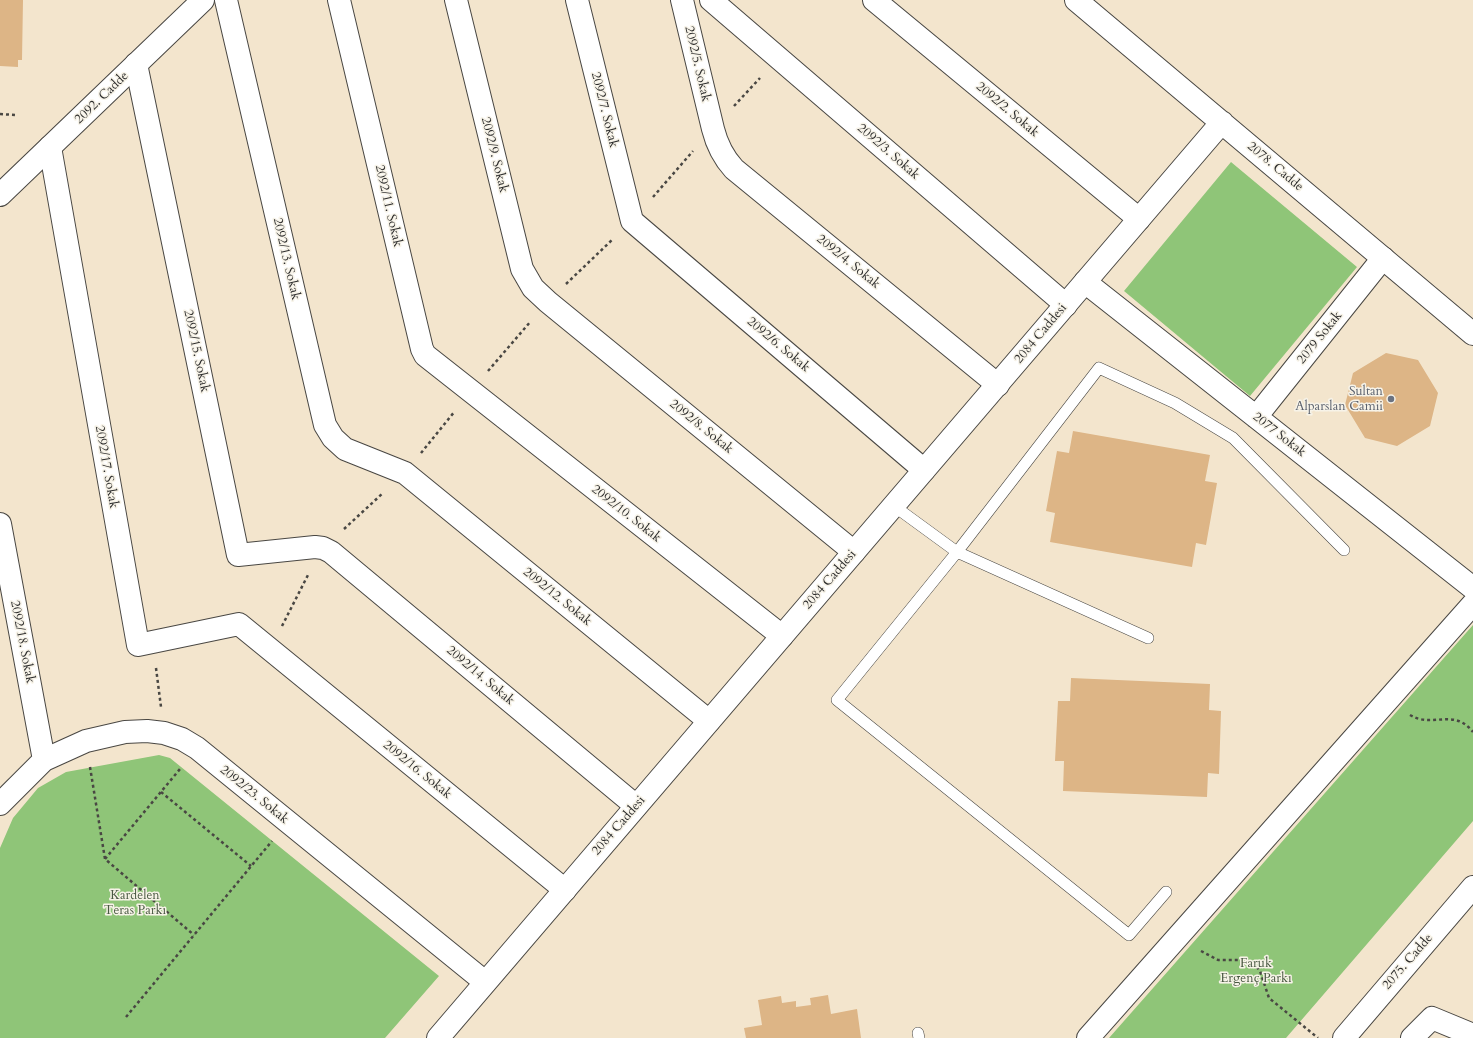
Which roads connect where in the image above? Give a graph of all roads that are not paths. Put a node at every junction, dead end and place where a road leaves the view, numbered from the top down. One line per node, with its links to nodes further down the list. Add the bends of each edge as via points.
1 (204, 0): 10 (street, 2092. Cadde)
2 (226, 0): 26 (street, 2092/13. Sokak, via 325,425 333,438 345,449)
3 (339, 0): 23 (street, 2092/11. Sokak, via 422,349 430,360)
4 (456, 0): 19 (street, 2092/9. Sokak, via 522,269 533,288)
5 (577, 0): 16 (street, 2092/7. Sokak)
6 (682, 0): 12 (street, 2092/5. Sokak)
7 (710, 0): 20 (street, 2092/3. Sokak)
8 (874, 0): 15 (street, 2092/2. Sokak)
9 (1076, 0): 11 (street, 2078. Cadde)
10 (136, 64): 13 (street, 2092. Cadde); 29 (street, 2092/15. Sokak, via 238,555)
11 (1222, 122): 15 (street, 2084 Caddesi); 17 (street, 2078. Cadde)
12 (713, 129): 22 (street, 2092/4. Sokak, via 721,152 734,170)
13 (50, 147): 14 (street, 2092. Cadde); 37 (street, 2092/17. Sokak, via 138,645 239,624)
14 (0, 195)
15 (1139, 219): 18 (street, 2084 Caddesi)
16 (632, 221): 25 (street, 2092/6. Sokak)
17 (1383, 258): 21 (street, 2078. Cadde); 24 (street, 2079 Sokak)
18 (1086, 282): 20 (street, 2084 Caddesi); 24 (street, 2077 Sokak)
19 (548, 302): 31 (street, 2092/8. Sokak)
20 (1066, 305): 22 (street, 2084 Caddesi)
21 (1473, 334)
22 (998, 385): 25 (street, 2084 Caddesi)
23 (471, 391): 35 (street, 2092/10. Sokak)
24 (1256, 417): 33 (street, 2077 Sokak)
25 (924, 470): 27 (street, 2084 Caddesi)
26 (405, 473): 38 (street, 2092/12. Sokak)
27 (894, 506): 31 (street, 2084 Caddesi); 32 (lane)
28 (0, 524): 39 (street, 2092/18. Sokak)
29 (323, 548): 41 (street, 2092/14. Sokak, via 331,552)
30 (1344, 550): 32 (lane, via 1233,438 1176,403 1099,368)
31 (854, 552): 35 (street, 2084 Caddesi)
32 (957, 552): 36 (lane); 44 (lane, via 838,700 1129,935)
33 (1473, 588)
34 (1473, 604): 48 (street)
35 (782, 636): 38 (street, 2084 Caddesi)
36 (1148, 638)
37 (270, 649): 43 (street, 2092/16. Sokak)
38 (709, 721): 41 (street, 2084 Caddesi)
39 (44, 760): 40 (street, 2092/23. Sokak); 45 (street, 2092/23. Sokak, via 86,741 125,732 164,733 182,739 197,748)
40 (0, 804)
41 (636, 806): 43 (street, 2084 Caddesi)
42 (1473, 887): 49 (street, 2075. Cadde)
43 (564, 890): 45 (street, 2084 Caddesi)
44 (1166, 892)
45 (486, 982): 47 (street, 2084 Caddesi)
46 (1473, 1035): 50 (street, via 1432,1018)
47 (438, 1038)
48 (1088, 1038)
49 (1344, 1038)
50 (1412, 1038)

